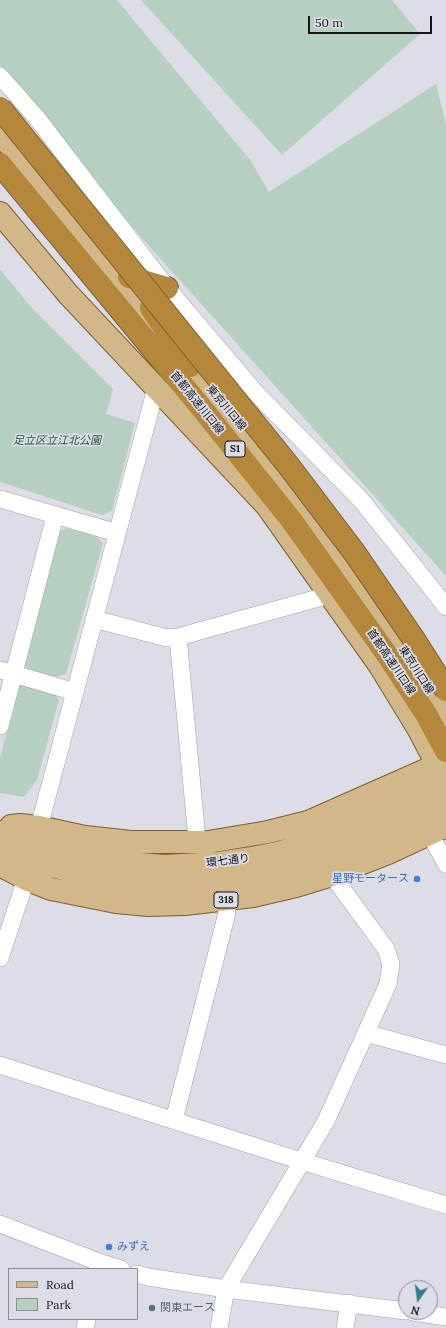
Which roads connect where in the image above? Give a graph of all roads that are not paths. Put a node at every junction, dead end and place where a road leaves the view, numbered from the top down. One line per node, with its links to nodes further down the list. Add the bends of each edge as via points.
1 (0, 76): 8 (street, via 37,118)
2 (0, 108): 19 (highway, bridge, via 288,465 354,552)
3 (0, 120): 7 (highway)
4 (0, 133): 9 (main road, 東京川口線)
5 (0, 164): 23 (highway, 首都高速川口線 / S1, via 292,520 426,714)
6 (0, 214): 10 (main road, via 68,294)
7 (129, 277): 8 (highway); 9 (highway)
8 (167, 288): 15 (street, via 255,392 361,500)
9 (190, 366): 21 (main road, 東京川口線, via 242,427 359,586 424,680)
10 (156, 388): 13 (street); 14 (main road, via 267,506)
11 (0, 499): 12 (street)
12 (55, 516): 13 (street); 18 (street)
13 (117, 533): 16 (street)
14 (329, 595): 17 (street); 23 (main road, via 380,666)
15 (446, 607)
16 (94, 619): 17 (street, via 166,638); 20 (street)
17 (178, 637): 30 (street)
18 (7, 672): 20 (street); 22 (street)
19 (446, 690)
20 (75, 692): 26 (street)
21 (446, 718)
22 (0, 726)
23 (444, 768): 25 (main road, 環七通り / 318); 30 (main road, via 308,822 268,832)
24 (446, 806): 25 (main road, 環七通り / 318)
25 (387, 822): 29 (main road, 環七通り / 318, via 344,830 282,852 252,858 164,866 128,863 88,855); 31 (main road, 環七通り / 318, via 351,850 309,864 252,877 198,883 123,881 83,874)
26 (39, 827): 27 (main road); 30 (main road, via 85,837 131,842)
27 (0, 828)
28 (438, 830): 32 (street); 34 (main road, 318)
29 (0, 832)
30 (196, 842)
31 (0, 852)
32 (446, 864)
33 (0, 865): 35 (main road, 318)
34 (332, 875): 36 (main road, 318, via 282,890); 38 (street, via 386,949 391,964 388,984)
35 (26, 878): 36 (main road, 318, via 51,889 122,903 156,905); 37 (street)
36 (228, 900): 41 (street, via 226,918)
37 (0, 958)
38 (366, 1033): 39 (street); 42 (street, via 326,1121)
39 (446, 1055)
40 (0, 1065): 41 (street)
41 (174, 1120): 42 (street)
42 (301, 1161): 43 (street); 48 (street)
43 (446, 1205)
44 (0, 1224): 45 (street)
45 (96, 1265): 46 (street)
46 (115, 1268)
47 (138, 1274): 48 (street)
48 (226, 1289): 49 (street); 51 (street)
49 (349, 1303): 50 (street); 52 (street)
50 (398, 1310)
51 (219, 1328)
52 (345, 1328)

